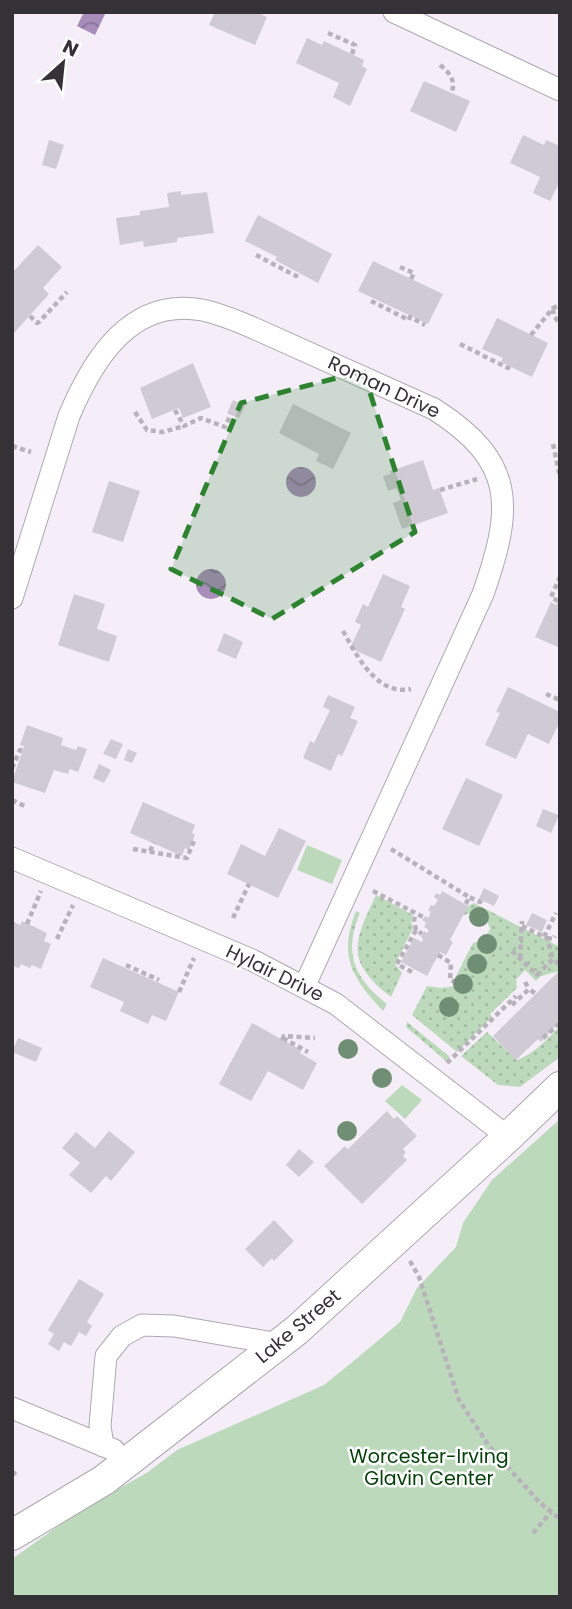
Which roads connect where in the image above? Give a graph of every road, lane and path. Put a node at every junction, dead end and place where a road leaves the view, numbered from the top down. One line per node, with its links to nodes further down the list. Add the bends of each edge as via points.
1 (394, 12): 5 (street)
2 (328, 33): 3 (path, via 355,45)
3 (352, 54)
4 (440, 65): 6 (path, via 454,83)
5 (560, 90)
6 (452, 93)
7 (256, 255): 9 (path, via 296,276)
8 (400, 267): 10 (path, via 414,273)
9 (297, 272)
10 (411, 279)
11 (67, 292): 15 (path, via 39,322)
12 (371, 301): 17 (path)
13 (560, 305): 14 (path)
14 (553, 308): 16 (path); 18 (path)
15 (30, 316)
16 (560, 324)
17 (425, 325)
18 (531, 335)
19 (460, 344): 20 (path)
20 (509, 365)
21 (175, 410): 24 (path)
22 (135, 412): 24 (path, via 147,430 163,432)
23 (231, 414): 24 (path, via 225,427 201,418)
24 (184, 426)
25 (553, 444): 29 (path)
26 (12, 446): 27 (path)
27 (31, 452)
28 (481, 477): 30 (path)
29 (560, 477)
30 (440, 490)
31 (560, 577): 33 (path, via 551,597)
32 (12, 598): 76 (street, Roman Drive, via 79,392 107,348 131,325 154,313 193,309 249,326 434,409 484,451 501,493 499,550)
33 (558, 601)
34 (343, 631): 35 (path, via 378,681 398,691)
35 (411, 689)
36 (546, 694): 37 (path)
37 (560, 700)
38 (23, 751): 39 (path)
39 (12, 768)
40 (12, 800): 41 (path)
41 (27, 807)
42 (195, 838): 46 (path, via 187,858)
43 (155, 844): 46 (path)
44 (133, 849): 46 (path)
45 (391, 849): 51 (path)
46 (150, 852)
47 (12, 858): 76 (street, Hylair Drive)
48 (249, 884): 58 (path)
49 (372, 890): 56 (path)
50 (42, 891): 59 (path)
51 (469, 897): 52 (path); 54 (path)
52 (482, 900)
53 (73, 904): 64 (path)
54 (466, 904)
55 (556, 913): 63 (path)
56 (416, 914): 57 (path); 60 (path)
57 (423, 917)
58 (233, 918)
59 (27, 924)
60 (416, 930): 61 (path); 72 (path, via 397,964)
61 (422, 934)
62 (555, 936): 63 (path)
63 (546, 937): 68 (path, via 525,925); 69 (path)
64 (57, 939)
65 (512, 951): 68 (path)
66 (438, 956): 74 (path, via 451,962 450,980)
67 (194, 957): 78 (path)
68 (520, 958): 69 (path, via 536,976)
69 (553, 959): 71 (path)
70 (126, 965): 73 (path)
71 (560, 965)
72 (412, 972)
73 (159, 980)
74 (455, 982)
75 (525, 982): 77 (path)
76 (305, 985): 88 (street, Hylair Drive, via 336,1003)
77 (528, 989): 79 (path); 81 (path)
78 (179, 992)
79 (536, 994)
80 (516, 996): 81 (path)
81 (495, 1018): 86 (path)
82 (560, 1023): 84 (path)
83 (316, 1038): 85 (path, via 284,1036)
84 (543, 1038)
85 (308, 1052)
86 (447, 1063)
87 (560, 1087): 88 (main road, Lake Street)
88 (508, 1137): 89 (main road, Lake Street)
89 (397, 1238): 90 (main road, Lake Street); 94 (path, via 419,1277 459,1400 489,1446)
90 (279, 1344): 92 (street, via 174,1326 142,1325 122,1336 106,1356 100,1426); 93 (main road, Lake Street)
91 (12, 1408): 92 (street)
92 (103, 1446): 93 (street)
93 (132, 1458): 97 (main road, Lake Street)
94 (551, 1512): 95 (path); 96 (path)
95 (560, 1519)
96 (533, 1533)
97 (12, 1535)

